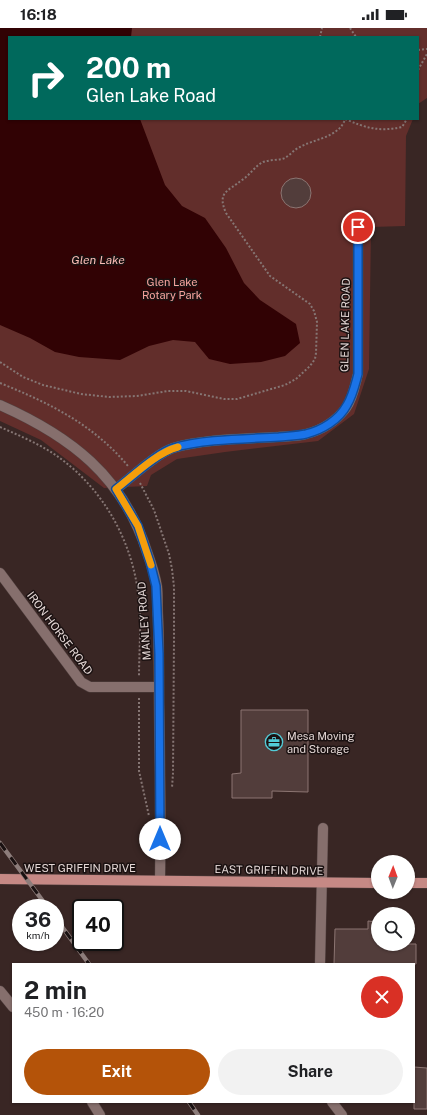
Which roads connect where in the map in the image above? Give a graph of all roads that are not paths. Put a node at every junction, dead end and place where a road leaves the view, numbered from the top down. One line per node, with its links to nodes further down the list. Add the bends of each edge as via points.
1 (358, 227): 3 (street, GLEN LAKE ROAD, via 358,374 347,406 336,418 324,427 306,434 208,442 171,449)
2 (0, 405): 3 (street, MANLEY ROAD, via 63,438)
3 (116, 489): 5 (street, MANLEY ROAD, via 138,526 156,586)
4 (0, 573): 5 (street, IRON HORSE ROAD, via 81,682 90,687)
5 (159, 687): 8 (street, MANLEY ROAD)
6 (323, 828): 9 (street)
7 (0, 879): 8 (main road, WEST GRIFFIN DRIVE)
8 (160, 880): 9 (main road, EAST GRIFFIN DRIVE)
9 (321, 882): 10 (main road, EAST GRIFFIN DRIVE); 13 (street)
10 (371, 883)
11 (415, 883): 12 (main road)
12 (427, 883)
13 (320, 963)
14 (0, 991): 15 (street)
15 (12, 1006)
16 (93, 1103): 18 (street)
17 (333, 1103): 19 (street)
18 (100, 1115)
19 (342, 1115)

